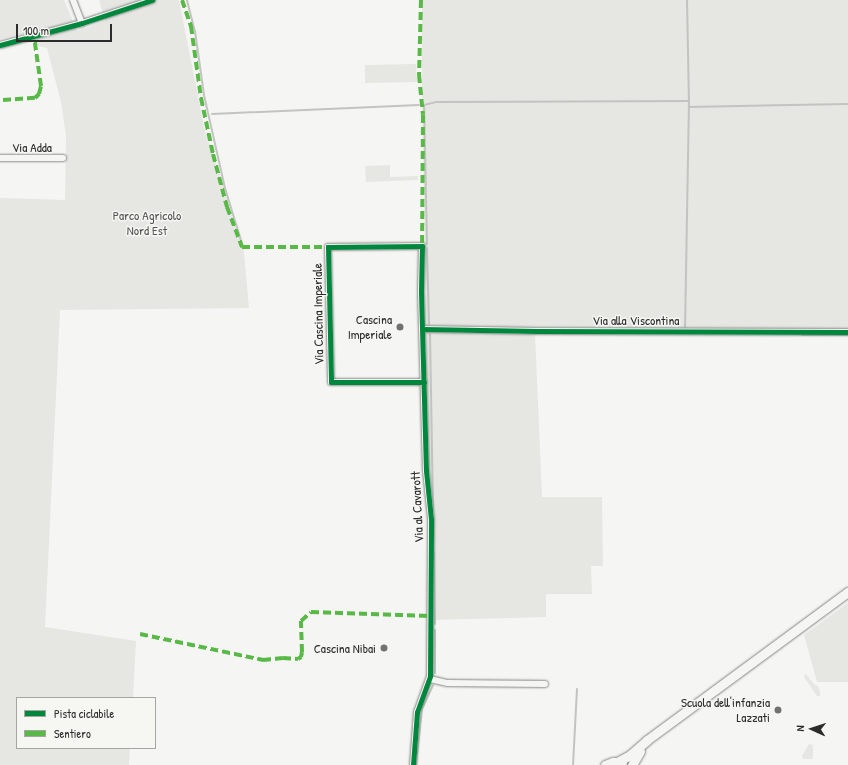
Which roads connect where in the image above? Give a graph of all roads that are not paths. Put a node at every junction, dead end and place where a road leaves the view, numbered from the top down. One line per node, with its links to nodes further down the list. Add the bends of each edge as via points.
1 (73, 0): 3 (street)
2 (152, 0): 3 (street)
3 (82, 23): 4 (street)
4 (0, 45)
5 (0, 158): 6 (street, Via Adda)
6 (63, 158)
7 (422, 246): 8 (street, Via al Cavarott); 10 (street, Via Cascina Imperiale, via 328,247 331,382)
8 (423, 329): 9 (street, Via alla Viscontina); 10 (street, Via al Cavarott)
9 (848, 332)
10 (424, 382): 12 (street, Via al Cavarott, via 426,471 432,519)
11 (848, 592): 14 (main road)
12 (430, 679): 13 (street, via 448,683); 16 (street, Via al Cavarott, via 417,712)
13 (545, 684)
14 (647, 740): 15 (main road); 18 (main road)
15 (621, 764): 17 (main road)
16 (413, 765)
17 (605, 765)
18 (632, 765)

